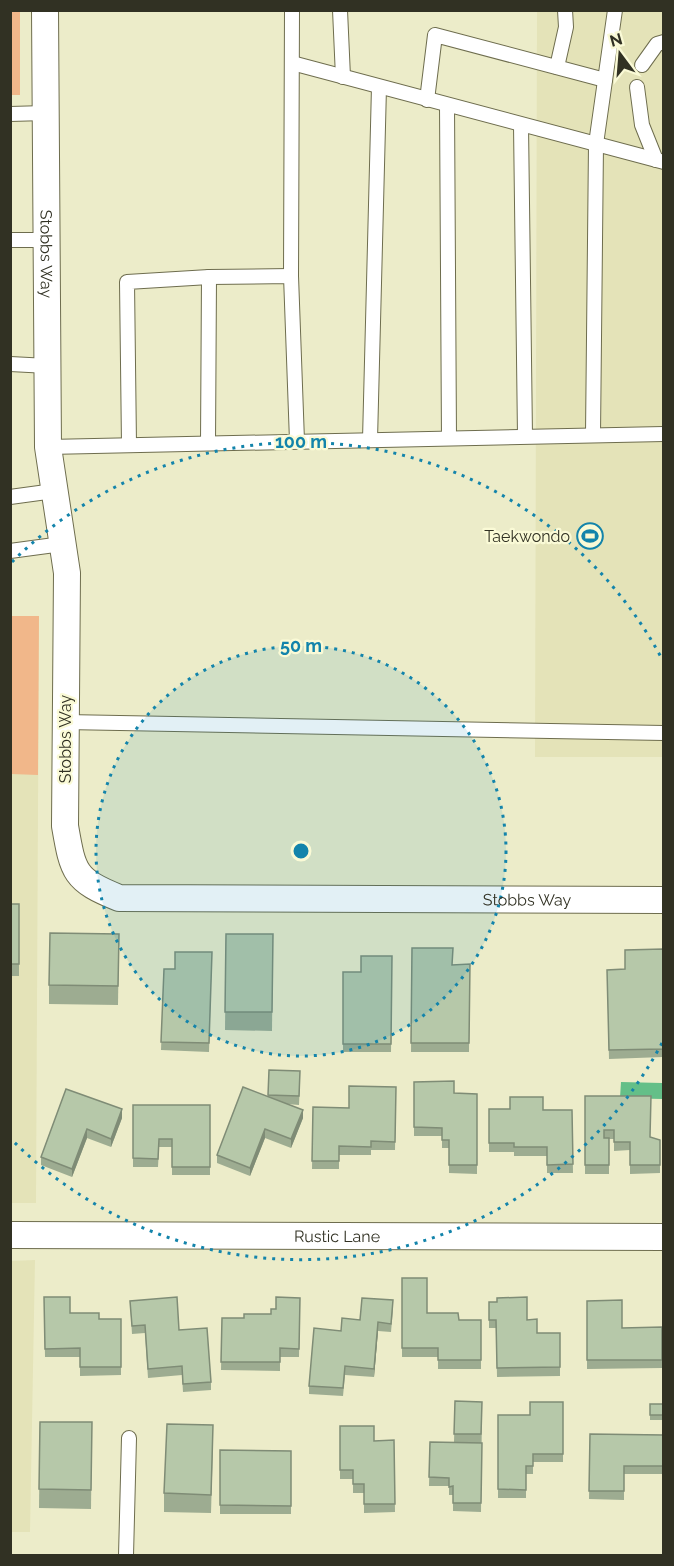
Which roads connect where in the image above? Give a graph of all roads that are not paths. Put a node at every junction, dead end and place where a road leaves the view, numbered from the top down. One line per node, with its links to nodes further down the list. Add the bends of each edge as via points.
1 (45, 10): 16 (street, Stobbs Way)
2 (292, 10): 7 (lane)
3 (340, 10): 10 (lane)
4 (565, 10): 9 (lane, via 566,27)
5 (615, 10): 11 (lane)
6 (663, 42): 8 (lane, via 657,44)
7 (292, 63): 10 (lane); 23 (lane)
8 (642, 65)
9 (557, 67): 11 (lane); 14 (lane, via 435,35)
10 (343, 77): 12 (lane)
11 (605, 80): 19 (lane)
12 (379, 87): 14 (lane); 31 (lane)
13 (637, 87): 20 (lane, via 642,125)
14 (427, 100): 15 (lane)
15 (447, 105): 18 (lane); 30 (lane)
16 (45, 113): 17 (lane); 22 (street, Stobbs Way)
17 (10, 114)
18 (521, 125): 19 (lane); 29 (lane)
19 (596, 144): 20 (lane); 28 (lane)
20 (660, 161)
21 (10, 240): 22 (lane)
22 (46, 240): 26 (street, Stobbs Way)
23 (291, 276): 24 (lane); 32 (lane)
24 (209, 277): 33 (lane); 34 (lane, via 127,282)
25 (10, 364): 26 (lane)
26 (48, 366): 35 (street, Stobbs Way)
27 (663, 434): 28 (lane)
28 (593, 435): 29 (lane)
29 (525, 436): 30 (lane)
30 (449, 438): 31 (lane)
31 (370, 440): 32 (lane)
32 (297, 441): 33 (lane)
33 (208, 443): 34 (lane)
34 (129, 445): 35 (lane)
35 (48, 447): 36 (street, Stobbs Way)
36 (54, 491): 37 (lane); 38 (street, Stobbs Way)
37 (10, 497)
38 (62, 544): 39 (lane); 40 (street, Stobbs Way, via 67,573)
39 (10, 551)
40 (65, 722): 41 (lane); 42 (street, Stobbs Way, via 65,826 72,866 94,888 119,898)
41 (663, 733)
42 (663, 900)
43 (10, 1235): 44 (street, Rustic Lane)
44 (663, 1237)
45 (129, 1438): 46 (lane)
46 (126, 1556)

